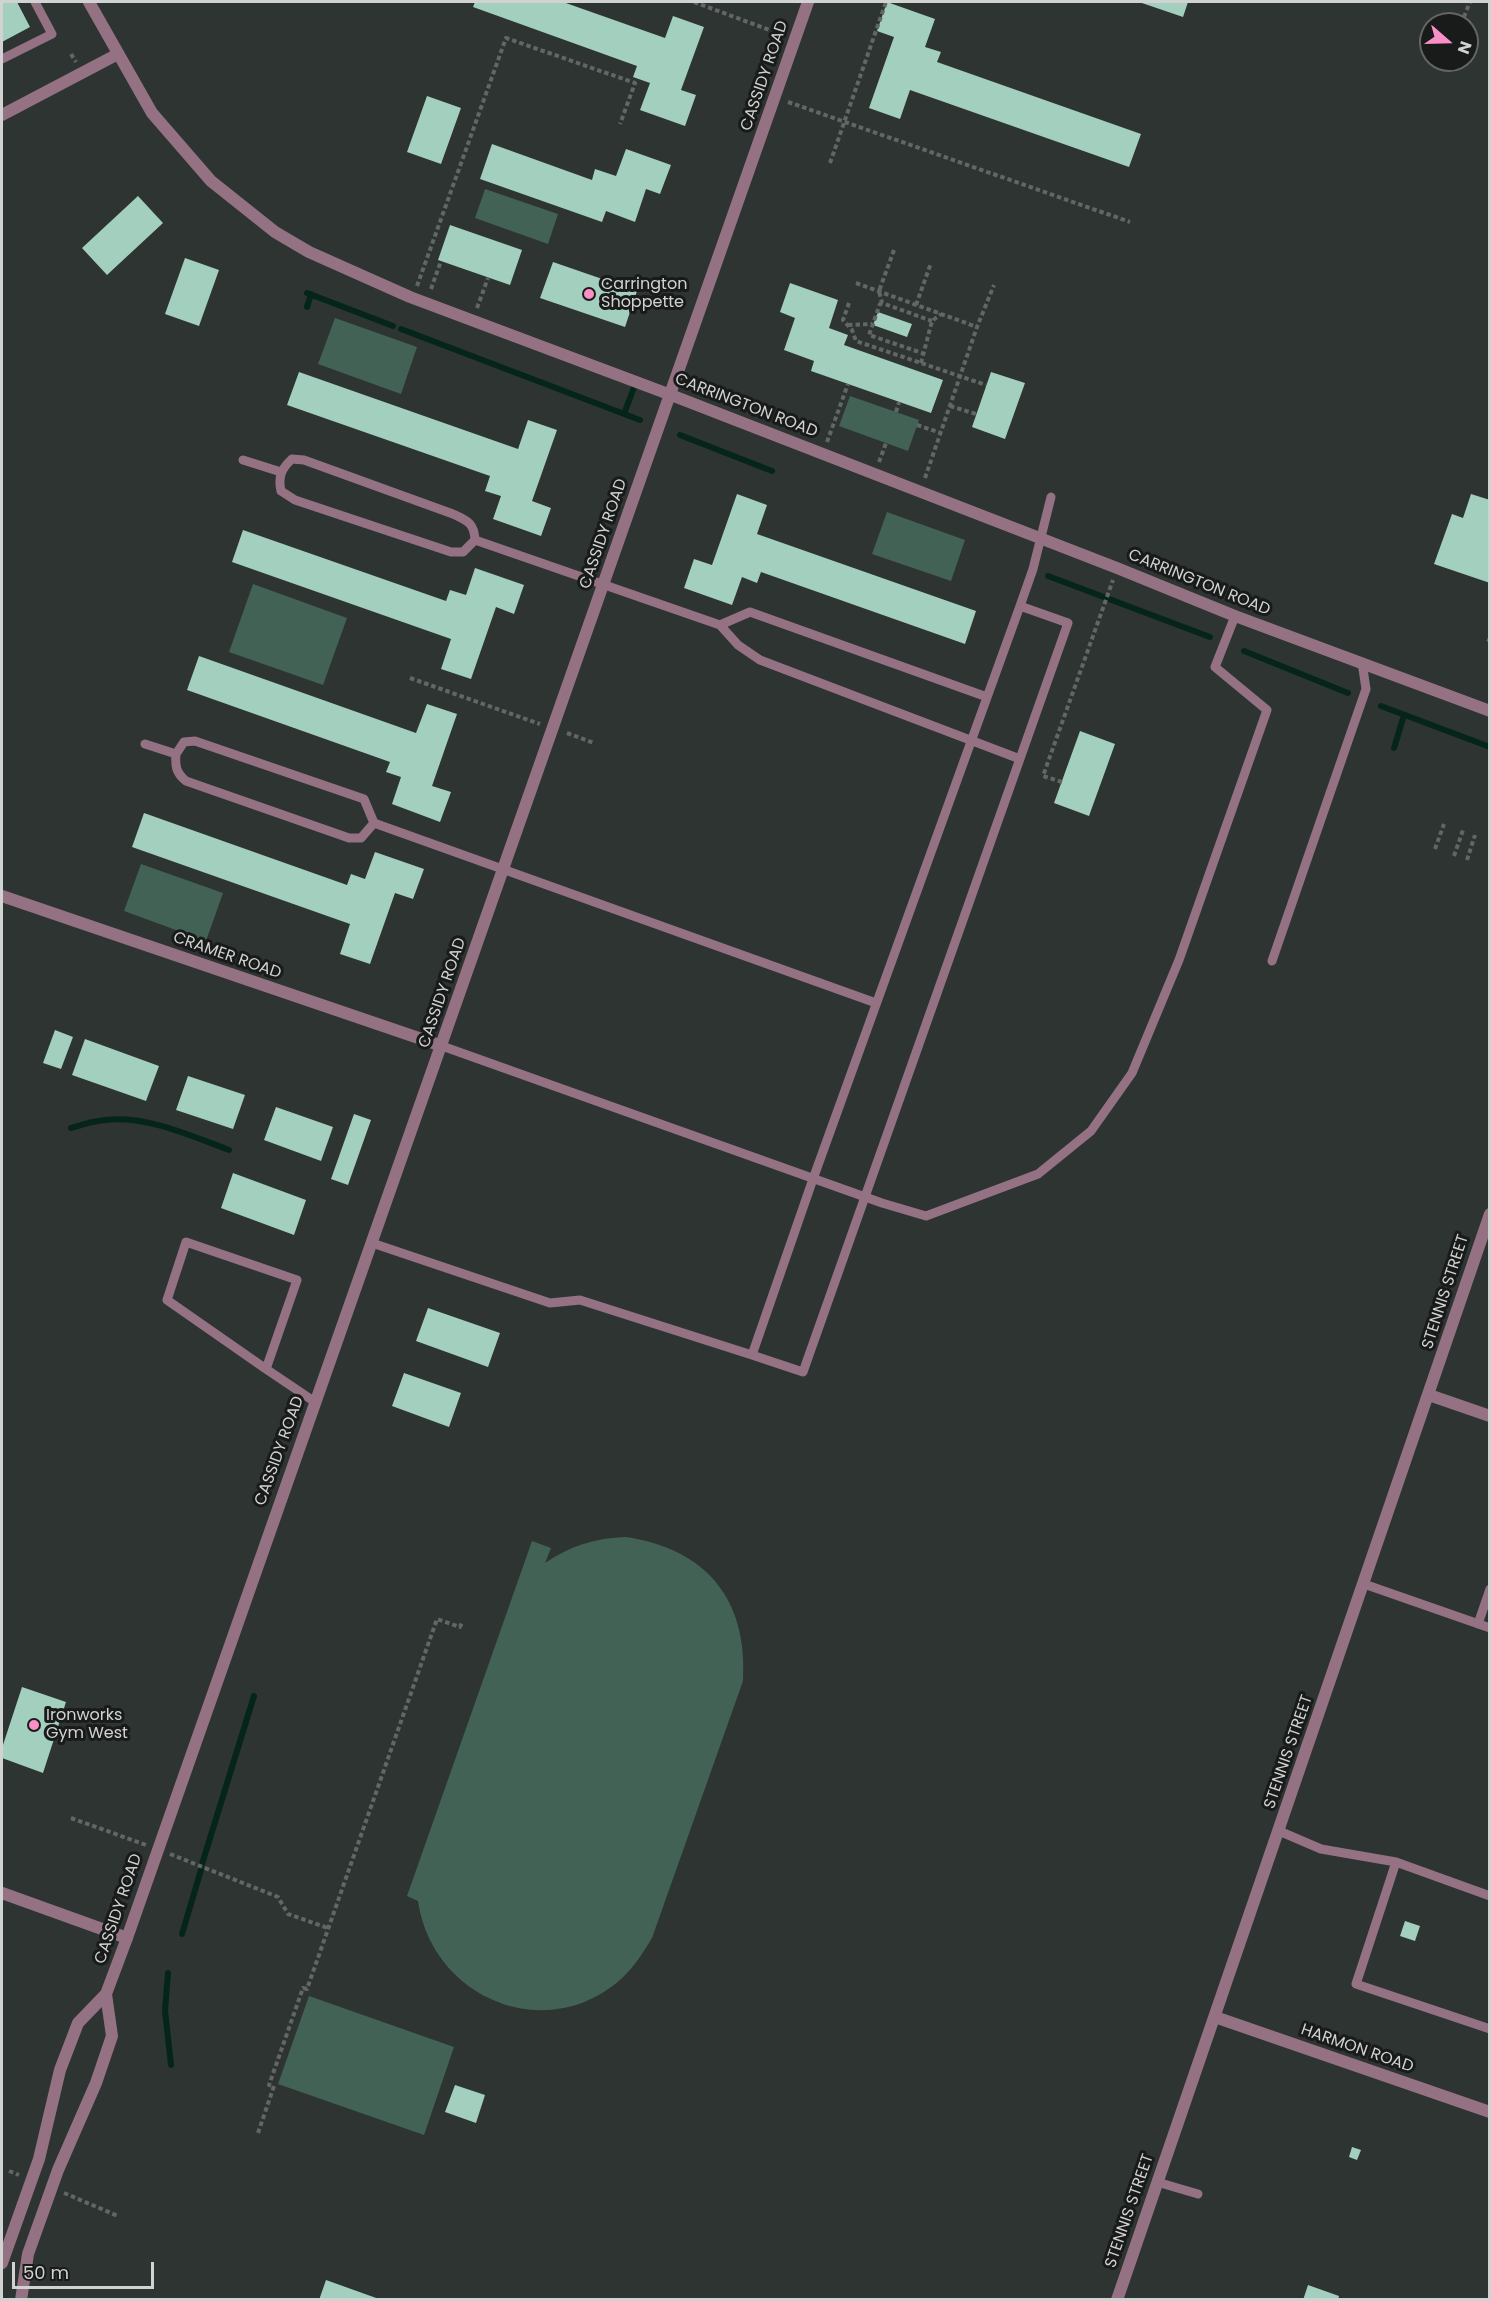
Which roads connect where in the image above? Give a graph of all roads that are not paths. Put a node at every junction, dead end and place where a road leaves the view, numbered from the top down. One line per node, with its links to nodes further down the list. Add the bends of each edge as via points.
1 (35, 2): 5 (lane, via 52,34)
2 (89, 2): 4 (street, CARRINGTON ROAD)
3 (808, 2): 7 (street, CASSIDY ROAD)
4 (118, 54): 6 (street); 7 (street, CARRINGTON ROAD, via 152,112 211,181 275,232 410,297)
5 (2, 60)
6 (2, 115)
7 (671, 395): 11 (street, CARRINGTON ROAD); 13 (street, CASSIDY ROAD)
8 (243, 460): 9 (lane)
9 (281, 472): 12 (lane, via 292,459 304,460 453,514 469,522 475,530); 12 (lane, via 281,491 295,500 451,552 464,552)
10 (1051, 496): 11 (lane)
11 (1040, 538): 14 (lane); 15 (street, CARRINGTON ROAD)
12 (475, 540): 13 (lane)
13 (603, 586): 16 (lane); 25 (street, CASSIDY ROAD)
14 (1020, 606): 18 (lane); 23 (lane, via 1068,623)
15 (1235, 616): 17 (street, CARRINGTON ROAD); 31 (lane, via 1215,667 1267,710 1179,960 1132,1073 1091,1131 1038,1174 926,1216)
16 (720, 625): 18 (lane, via 750,612); 20 (lane, via 738,645 760,660)
17 (1362, 662): 19 (street, CARRINGTON ROAD); 27 (lane, via 1366,689)
18 (987, 697): 20 (lane)
19 (1490, 711)
20 (971, 741): 23 (lane); 28 (lane)
21 (145, 744): 22 (lane)
22 (176, 754): 24 (lane, via 184,742 195,741 364,799); 24 (lane, via 175,766 186,781 349,838 361,838)
23 (1020, 759): 31 (lane)
24 (374, 823): 25 (lane)
25 (503, 870): 28 (lane); 29 (street, CASSIDY ROAD)
26 (2, 896): 29 (street, CRAMER ROAD)
27 (1272, 961)
28 (876, 1002): 30 (lane)
29 (442, 1046): 30 (lane); 33 (street, CASSIDY ROAD)
30 (813, 1179): 31 (lane); 34 (lane)
31 (865, 1197): 34 (lane, via 803,1372)
32 (1490, 1215): 36 (street, STENNIS STREET)
33 (372, 1243): 34 (lane, via 550,1303 580,1300); 37 (street, CASSIDY ROAD)
34 (752, 1355)
35 (266, 1369): 35 (lane, via 297,1280 186,1242 167,1300); 37 (lane)
36 (1429, 1395): 38 (street); 39 (street, STENNIS STREET)
37 (315, 1402): 47 (street, CASSIDY ROAD)
38 (1490, 1416)
39 (1364, 1584): 41 (lane); 43 (street, STENNIS STREET)
40 (1490, 1589): 41 (lane)
41 (1478, 1624): 42 (lane)
42 (1490, 1628)
43 (1279, 1831): 44 (lane, via 1321,1849); 49 (street, STENNIS STREET)
44 (1396, 1862): 46 (lane); 50 (lane, via 1356,1984)
45 (2, 1893): 47 (street)
46 (1490, 1896)
47 (127, 1938): 48 (street, CASSIDY ROAD)
48 (106, 1994): 54 (street, CASSIDY ROAD, via 78,2023 60,2070 39,2159); 55 (street, CASSIDY ROAD, via 112,2036 28,2254)
49 (1215, 2017): 51 (street, HARMON ROAD); 52 (street, STENNIS STREET)
50 (1490, 2029)
51 (1490, 2112)
52 (1157, 2182): 53 (lane); 56 (street, STENNIS STREET)
53 (1198, 2194)
54 (2, 2263)
55 (21, 2300)
56 (1117, 2300)

